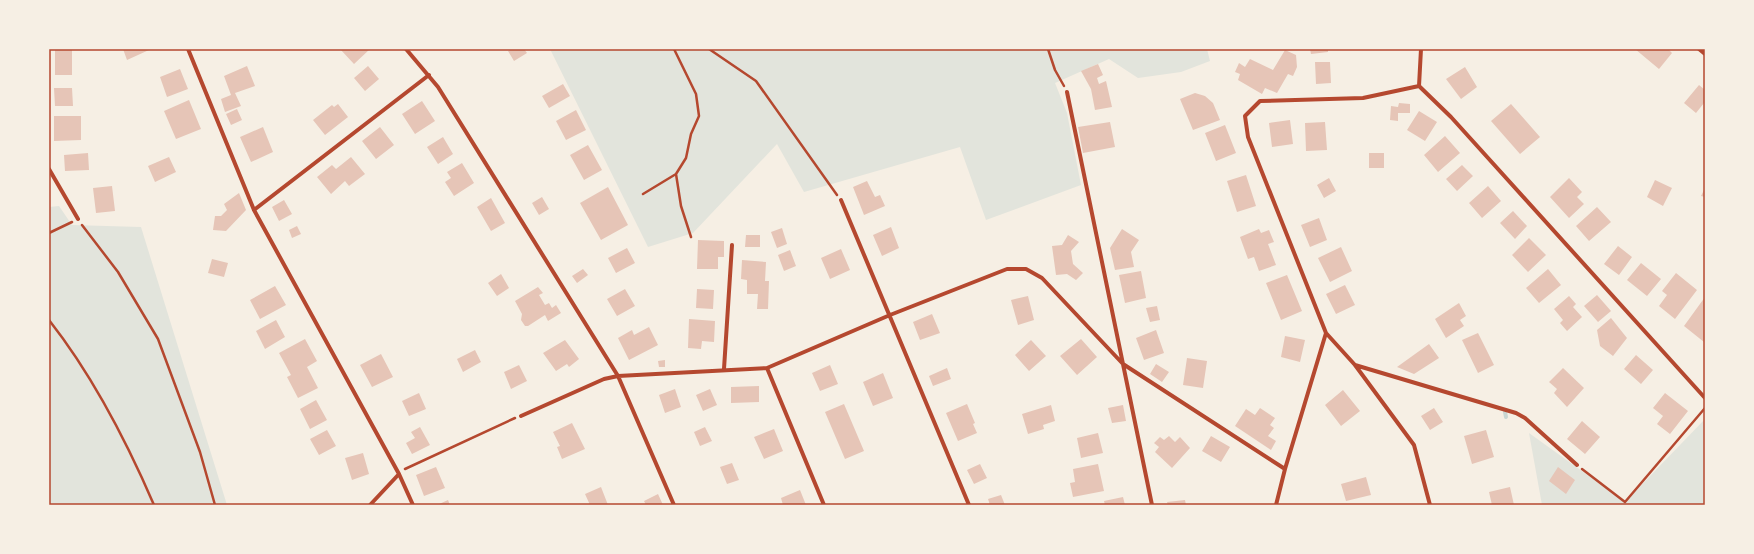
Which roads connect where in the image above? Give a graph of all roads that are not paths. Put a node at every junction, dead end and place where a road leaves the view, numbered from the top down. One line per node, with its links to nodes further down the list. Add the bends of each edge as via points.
1 (188, 49): 11 (street)
2 (406, 49): 6 (street)
3 (1421, 49): 7 (street)
4 (1699, 49): 5 (street)
5 (1705, 54)
6 (429, 75): 11 (street); 20 (street)
7 (1419, 86): 15 (street, via 1363,98 1260,101 1246,116 1248,137); 21 (street, via 1451,117)
8 (1066, 92): 16 (street)
9 (49, 169): 12 (street)
10 (841, 200): 14 (street)
11 (254, 210): 25 (street)
12 (78, 219)
13 (732, 245): 19 (street)
14 (890, 315): 16 (street, via 1007,269 1026,269 1042,278); 18 (street); 30 (street)
15 (1326, 333): 17 (street); 24 (street)
16 (1123, 364): 24 (street); 31 (street)
17 (1355, 365): 23 (street, via 1516,413 1525,418); 33 (street, via 1414,445)
18 (767, 368): 19 (street); 29 (street)
19 (724, 369): 20 (street)
20 (618, 376): 22 (street, via 604,379); 28 (street)
21 (1705, 398)
22 (520, 416)
23 (1577, 465)
24 (1285, 469): 32 (street)
25 (399, 474): 26 (street); 27 (street)
26 (370, 505)
27 (413, 505)
28 (674, 505)
29 (824, 505)
30 (969, 505)
31 (1152, 505)
32 (1276, 505)
33 (1430, 505)

